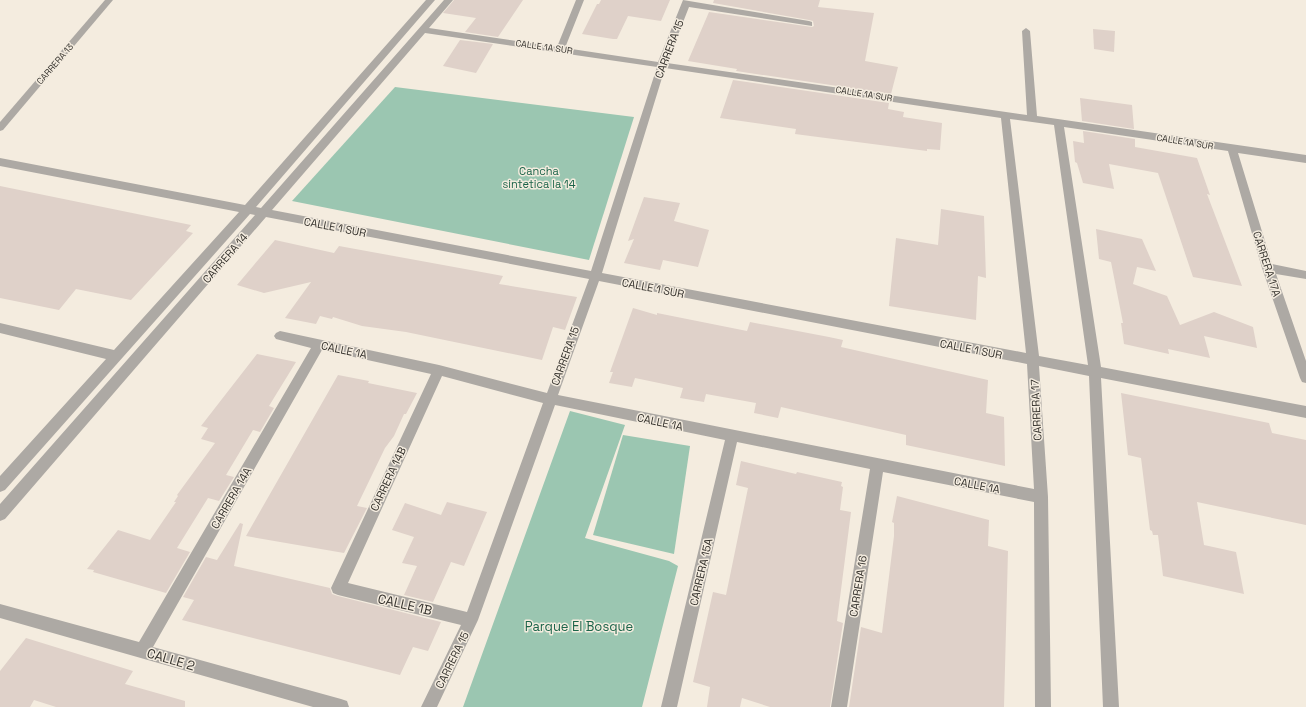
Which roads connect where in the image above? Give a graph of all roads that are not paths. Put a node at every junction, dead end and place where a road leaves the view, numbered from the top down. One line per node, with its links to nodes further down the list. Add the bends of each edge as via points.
1 (109, 0): 16 (street, CARRERA 13)
2 (431, 0): 11 (street, CARRERA 14)
3 (449, 0): 7 (street, CARRERA 14)
4 (580, 0): 9 (street)
5 (686, 2): 6 (street); 10 (street, CARRERA 15)
6 (809, 24)
7 (423, 30): 9 (street, CALLE 1A SUR); 12 (street, CARRERA 14)
8 (1026, 31): 14 (street)
9 (560, 49): 10 (street, CALLE 1A SUR)
10 (662, 64): 13 (street, CALLE 1A SUR); 24 (street, CARRERA 15)
11 (353, 89): 12 (street); 20 (street, CARRERA 14)
12 (369, 93): 21 (street, CARRERA 14)
13 (1005, 115): 14 (street, CALLE 1A SUR); 29 (street, CARRERA 17)
14 (1032, 118): 15 (street, CALLE 1A SUR)
15 (1058, 122): 17 (street, CALLE 1A SUR); 31 (street)
16 (0, 128)
17 (1232, 149): 18 (street, CALLE 1A SUR); 22 (street, CARRERA 17A)
18 (1306, 160)
19 (0, 162): 20 (street, CALLE 1 SUR)
20 (247, 210): 21 (street, CALLE 1 SUR); 28 (street, CARRERA 14)
21 (264, 213): 24 (street, CALLE 1 SUR); 39 (street, CARRERA 14)
22 (1268, 268): 23 (street); 32 (street, CARRERA 17A)
23 (1306, 275)
24 (595, 277): 29 (street, CALLE 1 SUR); 33 (street, CARRERA 15)
25 (0, 328): 28 (street)
26 (280, 336): 27 (street, CALLE 1A)
27 (319, 345): 30 (street, CALLE 1A); 43 (street, CARRERA 14A)
28 (116, 356): 37 (street, CARRERA 14)
29 (1033, 360): 31 (street, CALLE 1 SUR); 38 (street, CARRERA 17)
30 (439, 370): 33 (street, CALLE 1A); 40 (street, CARRERA 14B)
31 (1095, 371): 34 (street, CALLE 1 SUR); 49 (street)
32 (1306, 378)
33 (550, 399): 35 (street, CALLE 1A); 42 (street, CARRERA 15)
34 (1306, 412)
35 (732, 436): 36 (street, CALLE 1A); 46 (street, CARRERA 15A)
36 (877, 465): 38 (street, CALLE 1A); 47 (street, CARRERA 16)
37 (0, 486)
38 (1041, 497): 48 (street, CARRERA 17)
39 (0, 514)
40 (338, 588): 42 (street, CALLE 1B)
41 (0, 611): 43 (street, CALLE 2)
42 (472, 620): 45 (street, CARRERA 15)
43 (142, 651): 44 (street, CALLE 2)
44 (341, 707)
45 (429, 707)
46 (669, 707)
47 (839, 707)
48 (1043, 707)
49 (1111, 707)

